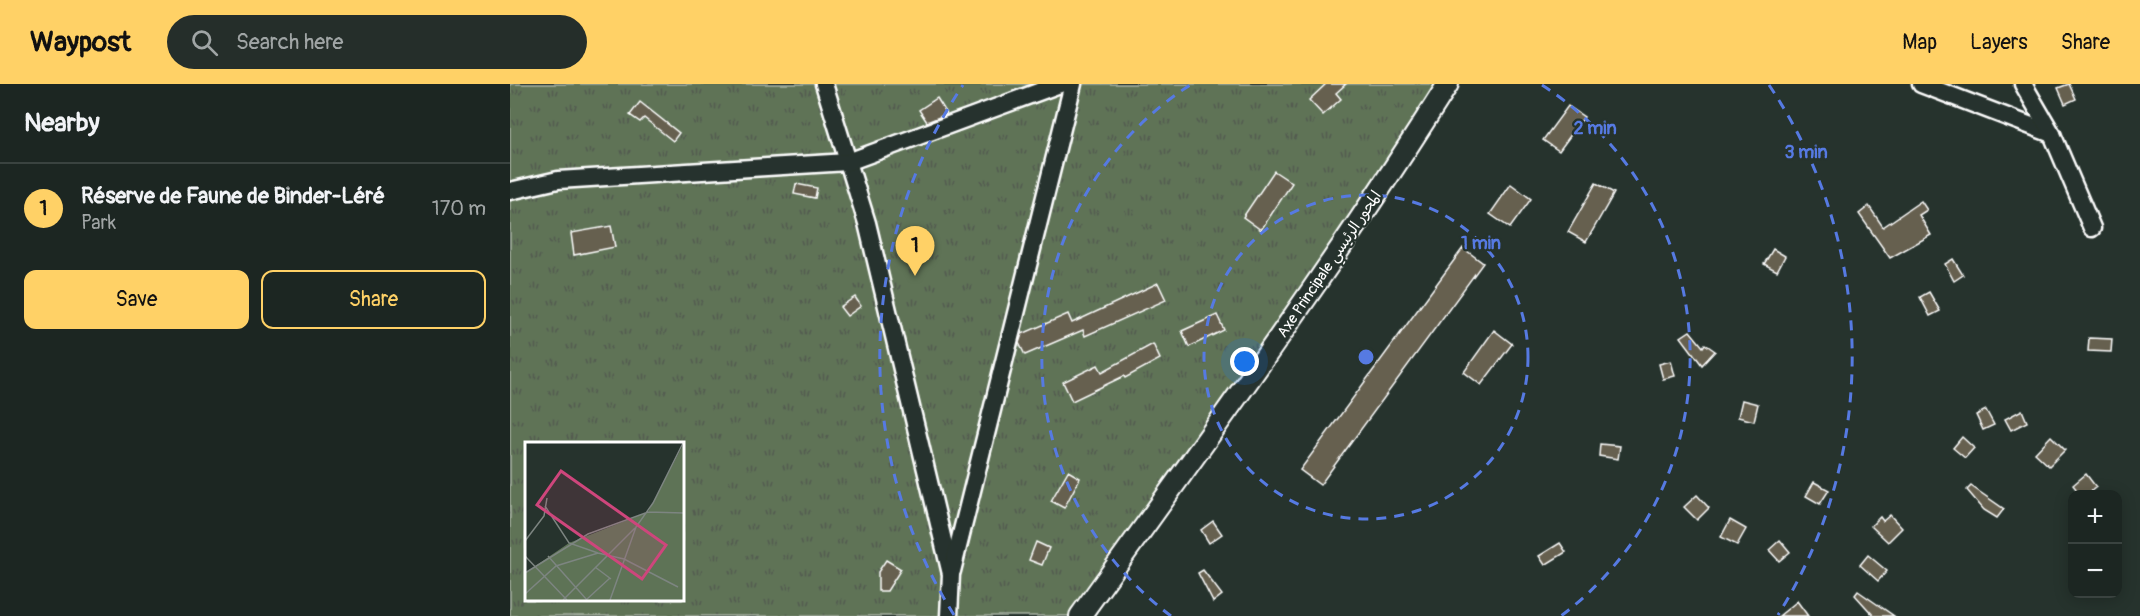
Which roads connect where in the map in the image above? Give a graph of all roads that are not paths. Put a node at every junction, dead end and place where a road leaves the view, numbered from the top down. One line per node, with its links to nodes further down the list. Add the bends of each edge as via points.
1 (824, 84): 8 (street)
2 (1060, 84): 8 (street)
3 (1073, 84): 11 (street)
4 (1448, 84): 13 (main road, Axe Principale المحور الرئيسي, via 1249,381)
5 (1921, 84): 7 (street)
6 (2023, 84): 7 (street)
7 (2052, 134): 10 (street)
8 (848, 162): 9 (street, via 558,180); 11 (street, via 867,223)
9 (510, 191)
10 (2092, 228)
11 (951, 574): 12 (street)
12 (949, 616)
13 (1080, 616)

